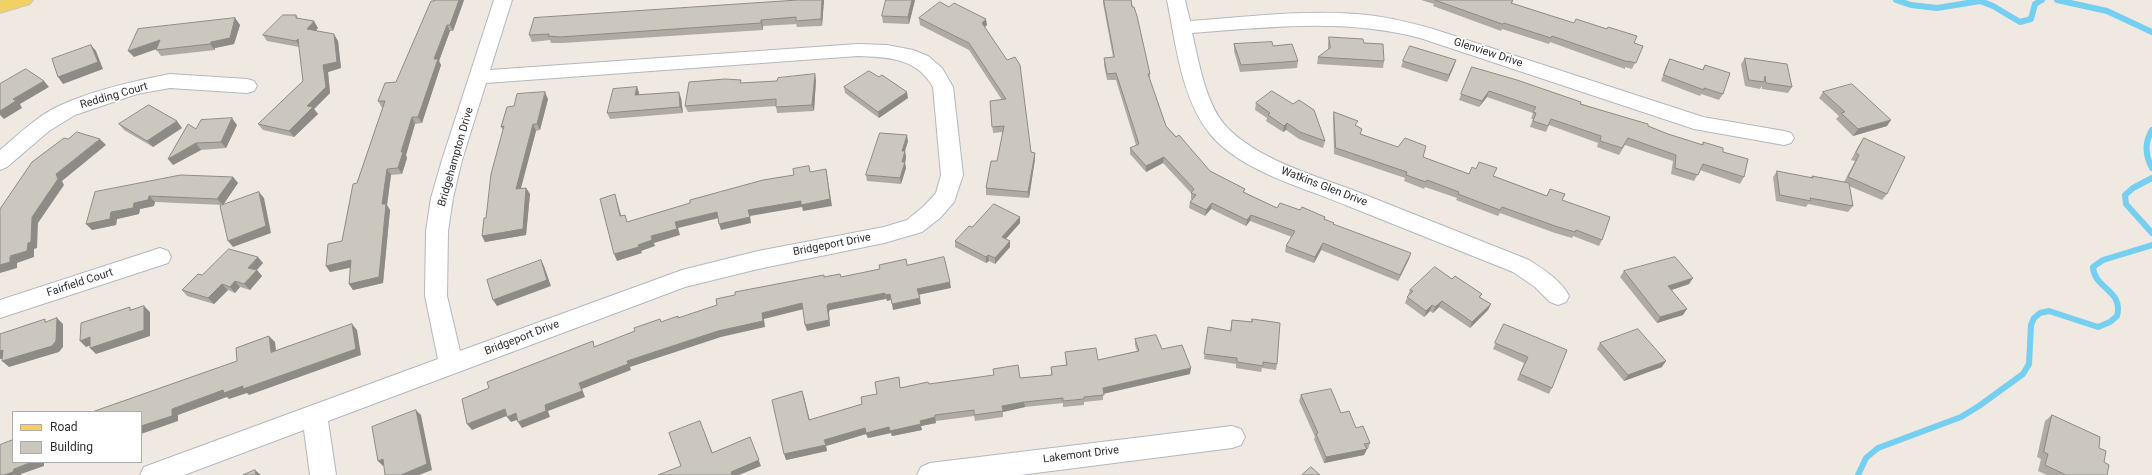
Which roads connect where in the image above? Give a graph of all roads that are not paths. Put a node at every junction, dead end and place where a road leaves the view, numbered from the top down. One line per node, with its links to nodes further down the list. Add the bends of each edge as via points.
1 (24, 0): 4 (main road)
2 (503, 0): 6 (street, Bridgehampton Drive)
3 (1176, 0): 5 (street, Watkins Glen Drive)
4 (2, 7)
5 (1183, 28): 8 (street, Glenview Drive, via 1323,18 1391,24 1426,32 1701,124); 11 (street, Watkins Glen Drive, via 1201,103 1226,139 1250,156 1280,170 1520,266 1543,281)
6 (480, 78): 13 (street, Bridgehampton Drive, via 450,168 437,231 436,296); 13 (street, Bridgeport Drive, via 827,52 887,51 921,61 935,73 943,87 952,175 946,196 932,212 914,226 884,235 758,260 682,279)
7 (247, 86): 9 (street, Redding Court, via 170,82 134,88 68,110 42,126)
8 (1784, 138)
9 (0, 162)
10 (160, 257): 12 (street, Fairfield Court)
11 (1558, 296)
12 (0, 309)
13 (451, 365): 14 (street, Bridgeport Drive)
14 (315, 415): 16 (street, Bridgeport Drive); 17 (street)
15 (1232, 437): 18 (street, Lakemont Drive)
16 (153, 475)
17 (323, 475)
18 (930, 475)

